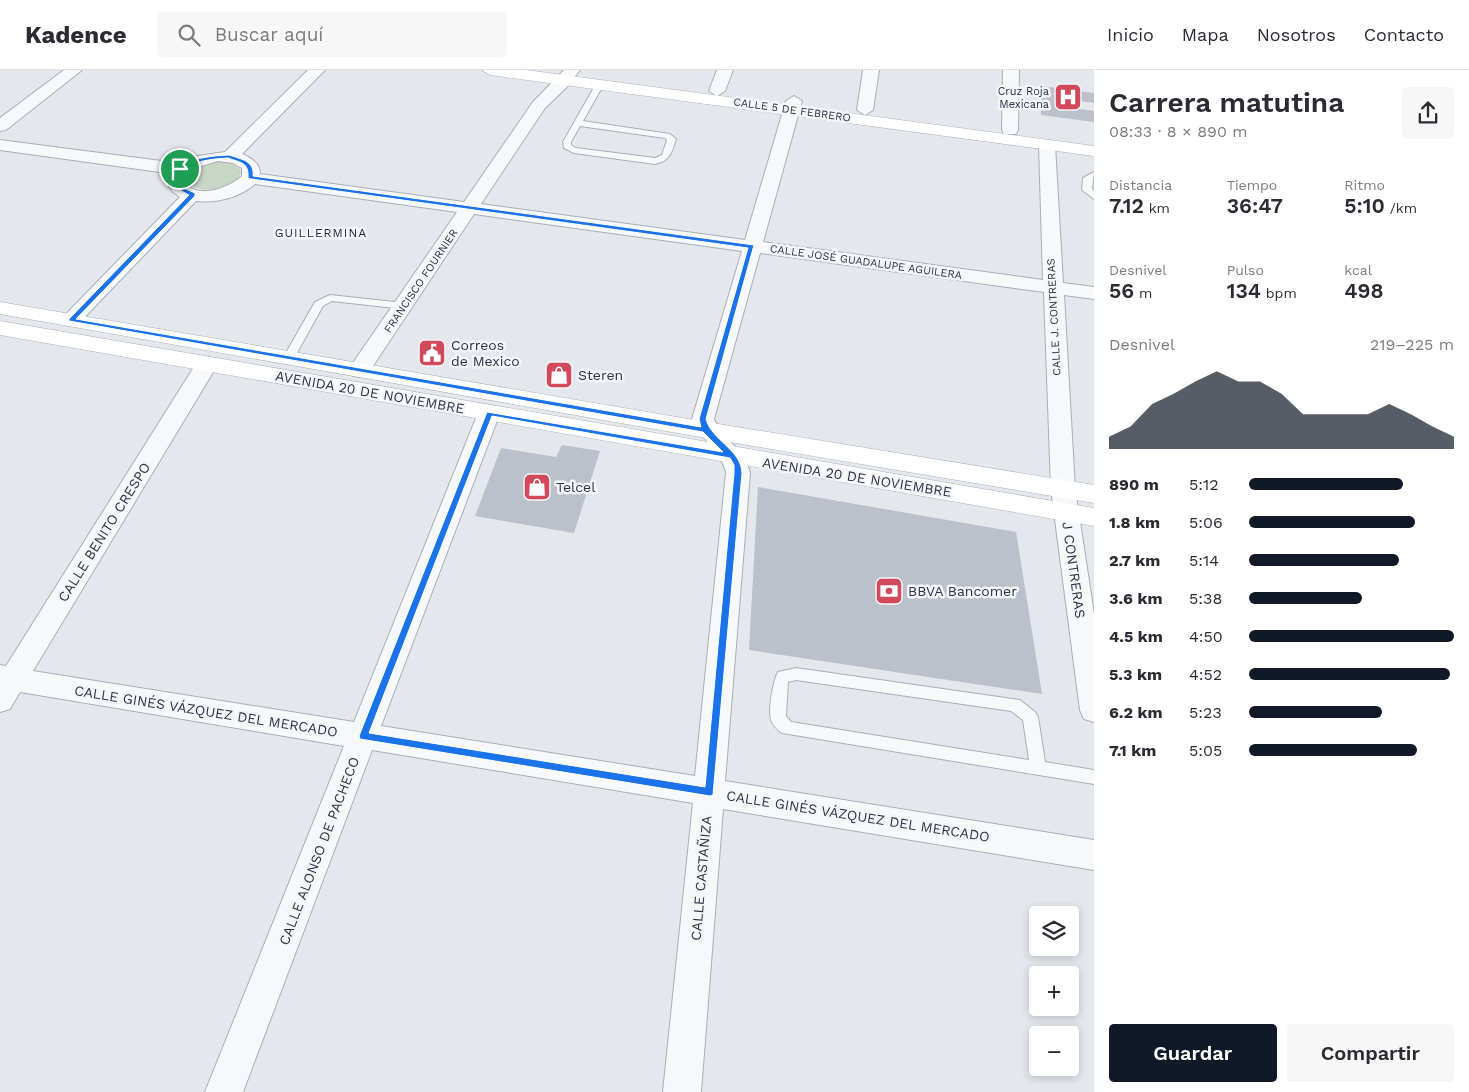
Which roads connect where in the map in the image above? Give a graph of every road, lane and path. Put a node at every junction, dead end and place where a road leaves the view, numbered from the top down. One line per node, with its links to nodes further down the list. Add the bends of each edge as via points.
1 (74, 70): 13 (street)
2 (317, 70): 19 (street)
3 (490, 70): 7 (main road, CALLE 5 DE FEBRERO)
4 (726, 70): 9 (street)
5 (871, 70): 11 (street)
6 (1011, 70): 14 (street)
7 (565, 73): 8 (main road, CALLE 5 DE FEBRERO); 9 (main road, CALLE 5 DE FEBRERO); 25 (street, FRANCISCO FOURNIER, via 539,105)
8 (600, 84): 10 (main road, CALLE 5 DE FEBRERO); 12 (lane)
9 (717, 91): 10 (main road, CALLE 5 DE FEBRERO)
10 (792, 106): 11 (main road, CALLE 5 DE FEBRERO); 17 (main road, CALLE 5 DE FEBRERO); 26 (street)
11 (865, 110): 14 (main road, CALLE 5 DE FEBRERO)
12 (578, 123): 12 (lane, via 663,135 672,139 666,156 661,160 574,150 567,142)
13 (0, 126)
14 (1010, 130): 15 (main road, CALLE 5 DE FEBRERO)
15 (1094, 141)
16 (0, 145): 20 (street)
17 (1047, 145): 18 (main road, CALLE 5 DE FEBRERO); 27 (street, CALLE J. CONTRERAS)
18 (1094, 151)
19 (229, 157): 20 (street, via 207,158); 22 (street, via 248,164)
20 (180, 169): 23 (street, via 175,175 177,187)
21 (1094, 175): 24 (lane, via 1088,178 1087,190)
22 (251, 178): 23 (street, via 238,189 204,196); 25 (street, CALLE JOSÉ GUADALUPE AGUILERA)
23 (193, 194): 31 (street)
24 (1094, 196)
25 (469, 209): 26 (street, CALLE JOSÉ GUADALUPE AGUILERA); 29 (street, FRANCISCO FOURNIER)
26 (752, 247): 27 (street, CALLE JOSÉ GUADALUPE AGUILERA); 37 (street, via 705,407 703,419)
27 (1052, 288): 28 (street, CALLE JOSÉ GUADALUPE AGUILERA); 40 (street, CALLE J. CONTRERAS)
28 (1094, 293)
29 (404, 306): 33 (lane, via 324,300); 35 (street, FRANCISCO FOURNIER)
30 (0, 308): 31 (main road, AVENIDA 20 DE NOVIEMBRE)
31 (71, 320): 33 (main road, AVENIDA 20 DE NOVIEMBRE)
32 (0, 328): 34 (main road, AVENIDA 20 DE NOVIEMBRE)
33 (289, 358): 35 (main road, AVENIDA 20 DE NOVIEMBRE)
34 (207, 364): 36 (main road, AVENIDA 20 DE NOVIEMBRE); 43 (street, CALLE BENITO CRESPO)
35 (359, 370): 37 (main road, AVENIDA 20 DE NOVIEMBRE)
36 (489, 413): 38 (main road, AVENIDA 20 DE NOVIEMBRE); 45 (street, CALLE ALONSO DE PACHECO)
37 (706, 430): 38 (street); 40 (main road, AVENIDA 20 DE NOVIEMBRE)
38 (733, 456): 40 (main road, AVENIDA 20 DE NOVIEMBRE); 48 (street, CALLE CASTAÑIZA, via 738,473)
39 (1094, 494): 40 (main road, AVENIDA 20 DE NOVIEMBRE)
40 (1065, 500): 41 (main road, AVENIDA 20 DE NOVIEMBRE); 42 (street, J CONTRERAS)
41 (1094, 516)
42 (1087, 612): 44 (street, J CONTRERAS)
43 (4, 686): 45 (street, CALLE GINÉS VÁZQUEZ DEL MERCADO)
44 (1094, 710)
45 (363, 736): 48 (street, CALLE GINÉS VÁZQUEZ DEL MERCADO); 50 (street, CALLE ALONSO DE PACHECO)
46 (1038, 768): 46 (lane, via 787,728 778,716 781,682 784,676 796,674 1015,705 1030,717); 47 (lane)
47 (1094, 777)
48 (710, 792): 49 (street, CALLE GINÉS VÁZQUEZ DEL MERCADO); 51 (street, CALLE CASTAÑIZA)
49 (1094, 855)
50 (224, 1092)
51 (682, 1092)

